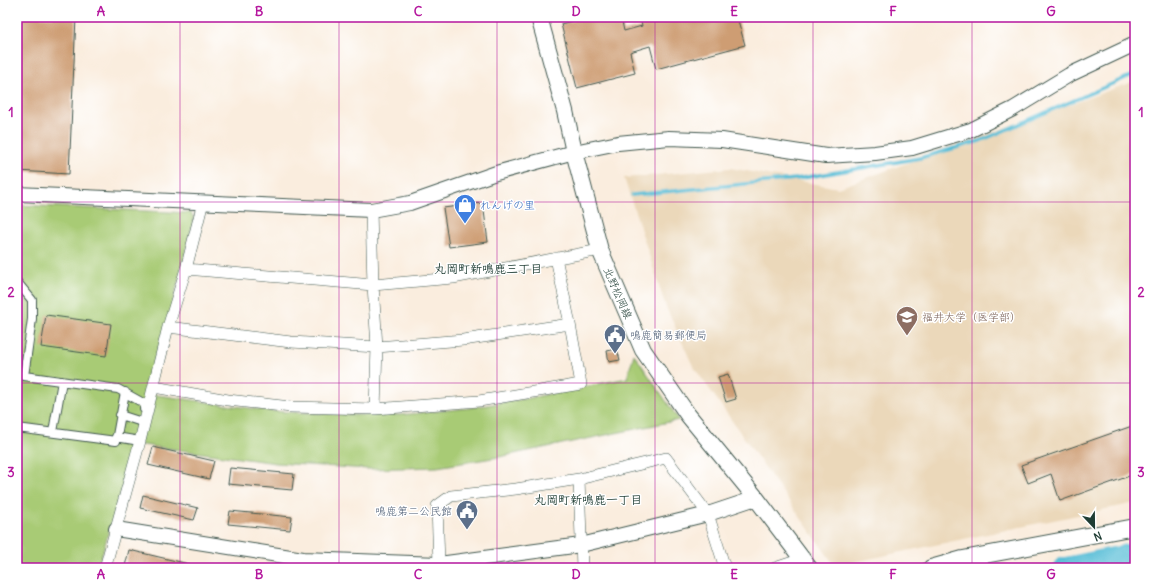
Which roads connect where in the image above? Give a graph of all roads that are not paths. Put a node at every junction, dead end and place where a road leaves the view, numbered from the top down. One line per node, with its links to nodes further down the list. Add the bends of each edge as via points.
1 (539, 17): 3 (main road, 北野松岡線)
2 (1135, 44): 3 (street, via 1069,75 1013,110 971,130 912,148 826,156 722,140 669,138 618,143)
3 (574, 152): 6 (street, via 496,173 410,203); 7 (main road, 北野松岡線)
4 (17, 194): 5 (street)
5 (203, 202): 6 (street); 9 (street)
6 (371, 210): 11 (street)
7 (600, 250): 8 (street); 28 (main road, 北野松岡線, via 643,350 688,415)
8 (556, 258): 11 (street, via 453,278); 12 (street)
9 (186, 269): 11 (street); 13 (street)
10 (17, 282): 15 (street, via 32,300 32,319)
11 (373, 285): 14 (street)
12 (570, 324): 14 (street, via 462,340); 19 (street, via 582,384 479,401)
13 (168, 327): 14 (street, via 291,342); 17 (street)
14 (377, 346): 19 (street)
15 (20, 376): 16 (street)
16 (62, 381): 18 (street); 24 (street)
17 (154, 387): 19 (street, via 228,400 292,407); 20 (street)
18 (125, 392): 20 (street, via 145,404 144,409); 21 (street)
19 (375, 409)
20 (148, 411): 22 (street)
21 (120, 415): 22 (street); 25 (street)
22 (145, 423): 26 (street)
23 (17, 428): 24 (street)
24 (53, 432): 25 (street, via 116,440)
25 (116, 437): 26 (street)
26 (140, 441): 31 (street)
27 (579, 479): 29 (street, via 666,458); 32 (street); 34 (street, via 451,496 437,506)
28 (756, 498): 29 (street); 33 (main road, 北野松岡線)
29 (708, 514): 32 (street); 37 (street)
30 (1135, 527): 39 (main road, via 963,559)
31 (116, 529): 34 (street, via 303,559); 35 (street)
32 (581, 545): 34 (street); 36 (street)
33 (806, 563): 38 (street)
34 (439, 564)
35 (105, 568)
36 (582, 568)
37 (725, 568)
38 (775, 568)
39 (931, 568)

